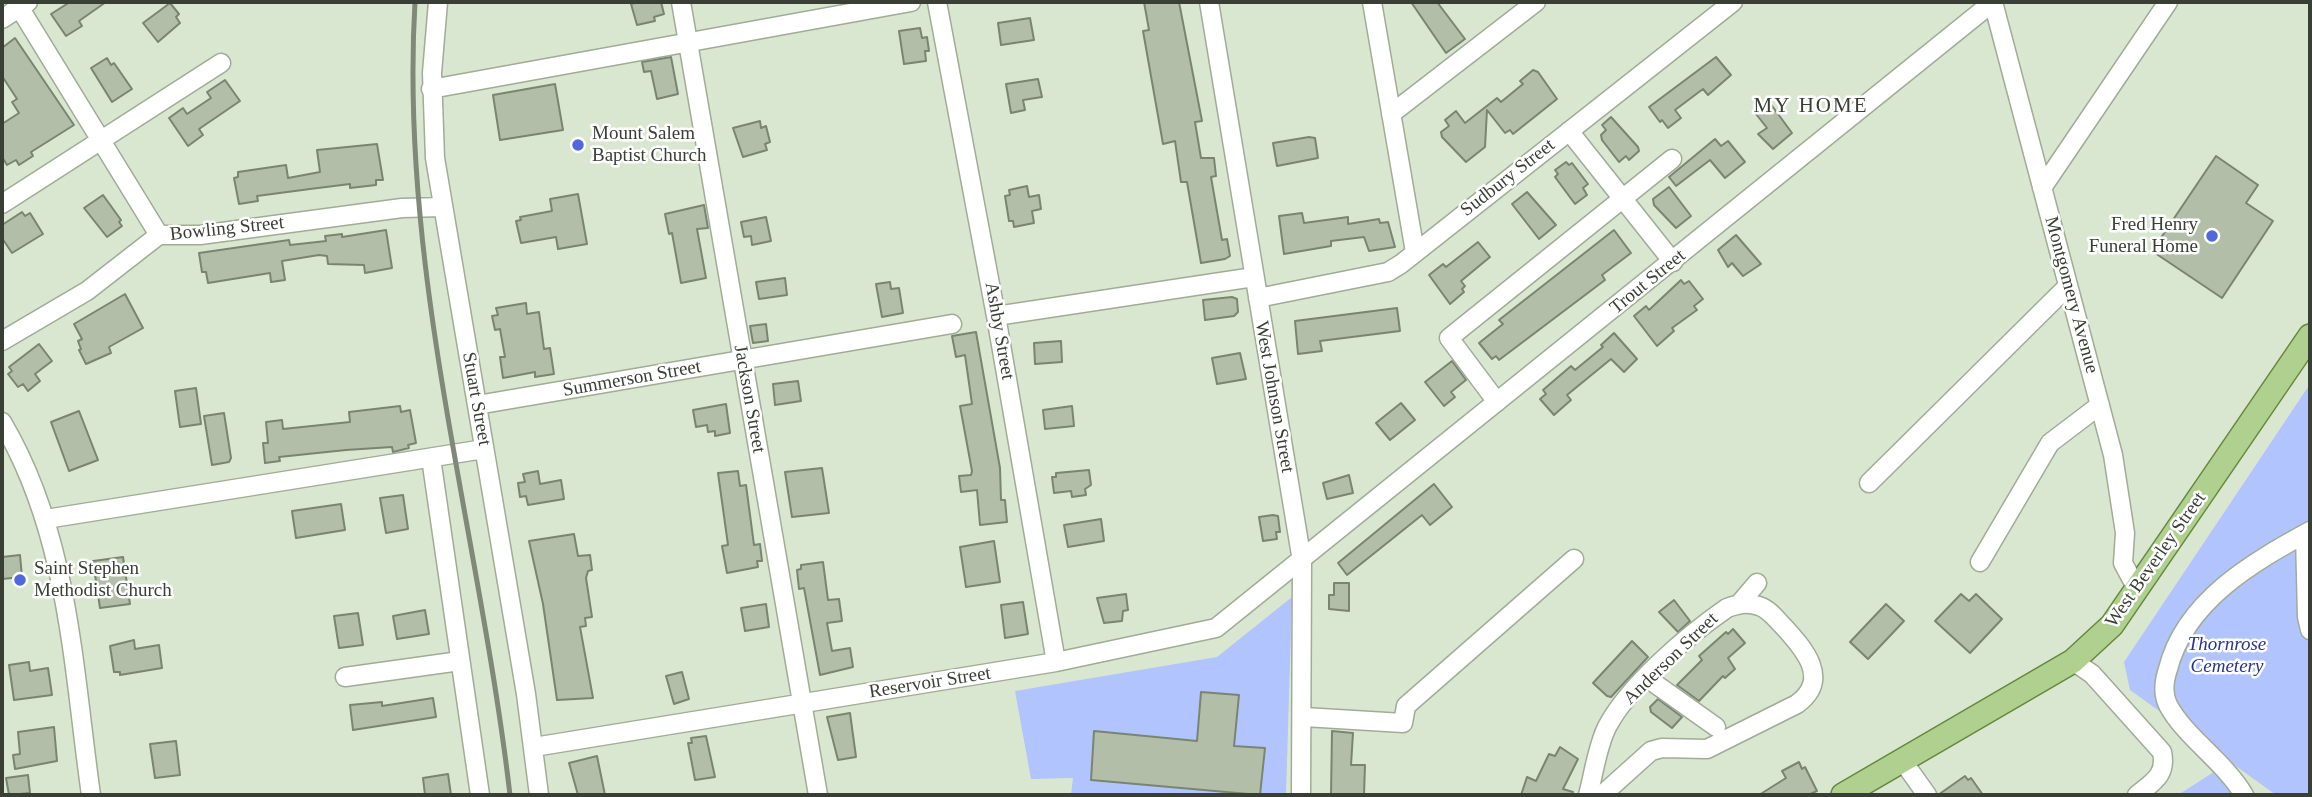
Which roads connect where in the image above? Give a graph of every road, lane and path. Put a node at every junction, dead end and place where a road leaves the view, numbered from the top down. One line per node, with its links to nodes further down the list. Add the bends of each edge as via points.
1 (438, 2): 16 (street, Stuart Street)
2 (681, 2): 14 (street, Jackson Street)
3 (911, 2): 14 (street)
4 (937, 2): 31 (street, Ashby Street)
5 (1209, 2): 28 (street, West Johnson Street)
6 (1372, 2): 17 (street)
7 (1535, 2): 12 (street)
8 (1733, 2): 18 (street, Sudbury Street)
9 (1993, 2): 21 (street, Montgomery Avenue); 27 (street, Trout Street)
10 (2168, 2): 21 (street)
11 (22, 4): 13 (street); 19 (street)
12 (1517, 8): 17 (street)
13 (2, 19)
14 (688, 43): 16 (street); 35 (street, Jackson Street)
15 (221, 63): 19 (street)
16 (431, 89): 24 (street, Stuart Street)
17 (1391, 114): 26 (street)
18 (1569, 131): 22 (street); 26 (street, Sudbury Street)
19 (101, 139): 23 (street); 25 (street)
20 (1672, 159): 22 (street)
21 (2042, 188): 29 (street, Montgomery Avenue)
22 (1622, 199): 27 (street); 36 (street, via 1449,338)
23 (2, 204)
24 (443, 206): 25 (street, Bowling Street); 37 (street, Stuart Street)
25 (161, 236): 34 (street, Bowling Street, via 87,291)
26 (1415, 252): 30 (street, Sudbury Street, via 1388,272)
27 (1673, 262): 36 (street, Trout Street)
28 (1254, 277): 30 (street, West Johnson Street); 31 (street)
29 (2068, 286): 38 (street, Montgomery Avenue); 42 (street)
30 (1258, 298): 46 (street, West Johnson Street)
31 (996, 316): 54 (street, Ashby Street)
32 (953, 324): 35 (street, Summerson Street)
33 (2310, 336): 49 (main road, West Beverley Street)
34 (2, 341)
35 (742, 360): 37 (street, Summerson Street); 57 (street, Jackson Street)
36 (1497, 402): 46 (street, Trout Street)
37 (477, 405): 40 (street, Stuart Street)
38 (2100, 405): 47 (street, via 2050,443); 49 (street, Montgomery Avenue, via 2125,533 2123,563)
39 (2, 422): 43 (street)
40 (484, 449): 41 (street); 60 (street, Stuart Street)
41 (431, 458): 43 (street); 52 (street)
42 (1870, 483)
43 (46, 519): 63 (street, via 67,610)
44 (2308, 533): 51 (street); 72 (street, via 2231,581 2205,604 2175,646 2166,676 2165,695 2173,712 2229,772)
45 (1574, 559): 58 (street, via 1406,706 1402,723)
46 (1302, 561): 54 (street, Reservoir Street, via 1216,628); 58 (street, West Johnson Street)
47 (1980, 562)
48 (1757, 583): 50 (street)
49 (2137, 589): 53 (main road, West Beverley Street, via 2097,642)
50 (1740, 603): 56 (street, Anderson Street, via 1710,620); 69 (street, Anderson Street, via 1767,610 1810,657 1813,669 1805,699 1707,749 1651,751)
51 (2310, 629)
52 (460, 661): 55 (street); 64 (street)
53 (2073, 661): 61 (main road, West Beverley Street); 62 (street, via 2092,674 2159,747 2162,772)
54 (1056, 662): 57 (street, Reservoir Street)
55 (345, 677)
56 (1647, 678): 59 (street); 68 (street, Anderson Street, via 1606,730)
57 (801, 704): 60 (street, Reservoir Street); 66 (street, Jackson Street)
58 (1304, 717): 67 (street, West Johnson Street)
59 (1716, 727)
60 (534, 747): 65 (street, Stuart Street)
61 (1902, 760): 70 (main road, West Beverley Street); 71 (street)
62 (2144, 793)
63 (91, 795)
64 (480, 795)
65 (539, 795)
66 (818, 795)
67 (1301, 795)
68 (1588, 795)
69 (1602, 795)
70 (1843, 795)
71 (1927, 795)
72 (2244, 795)

